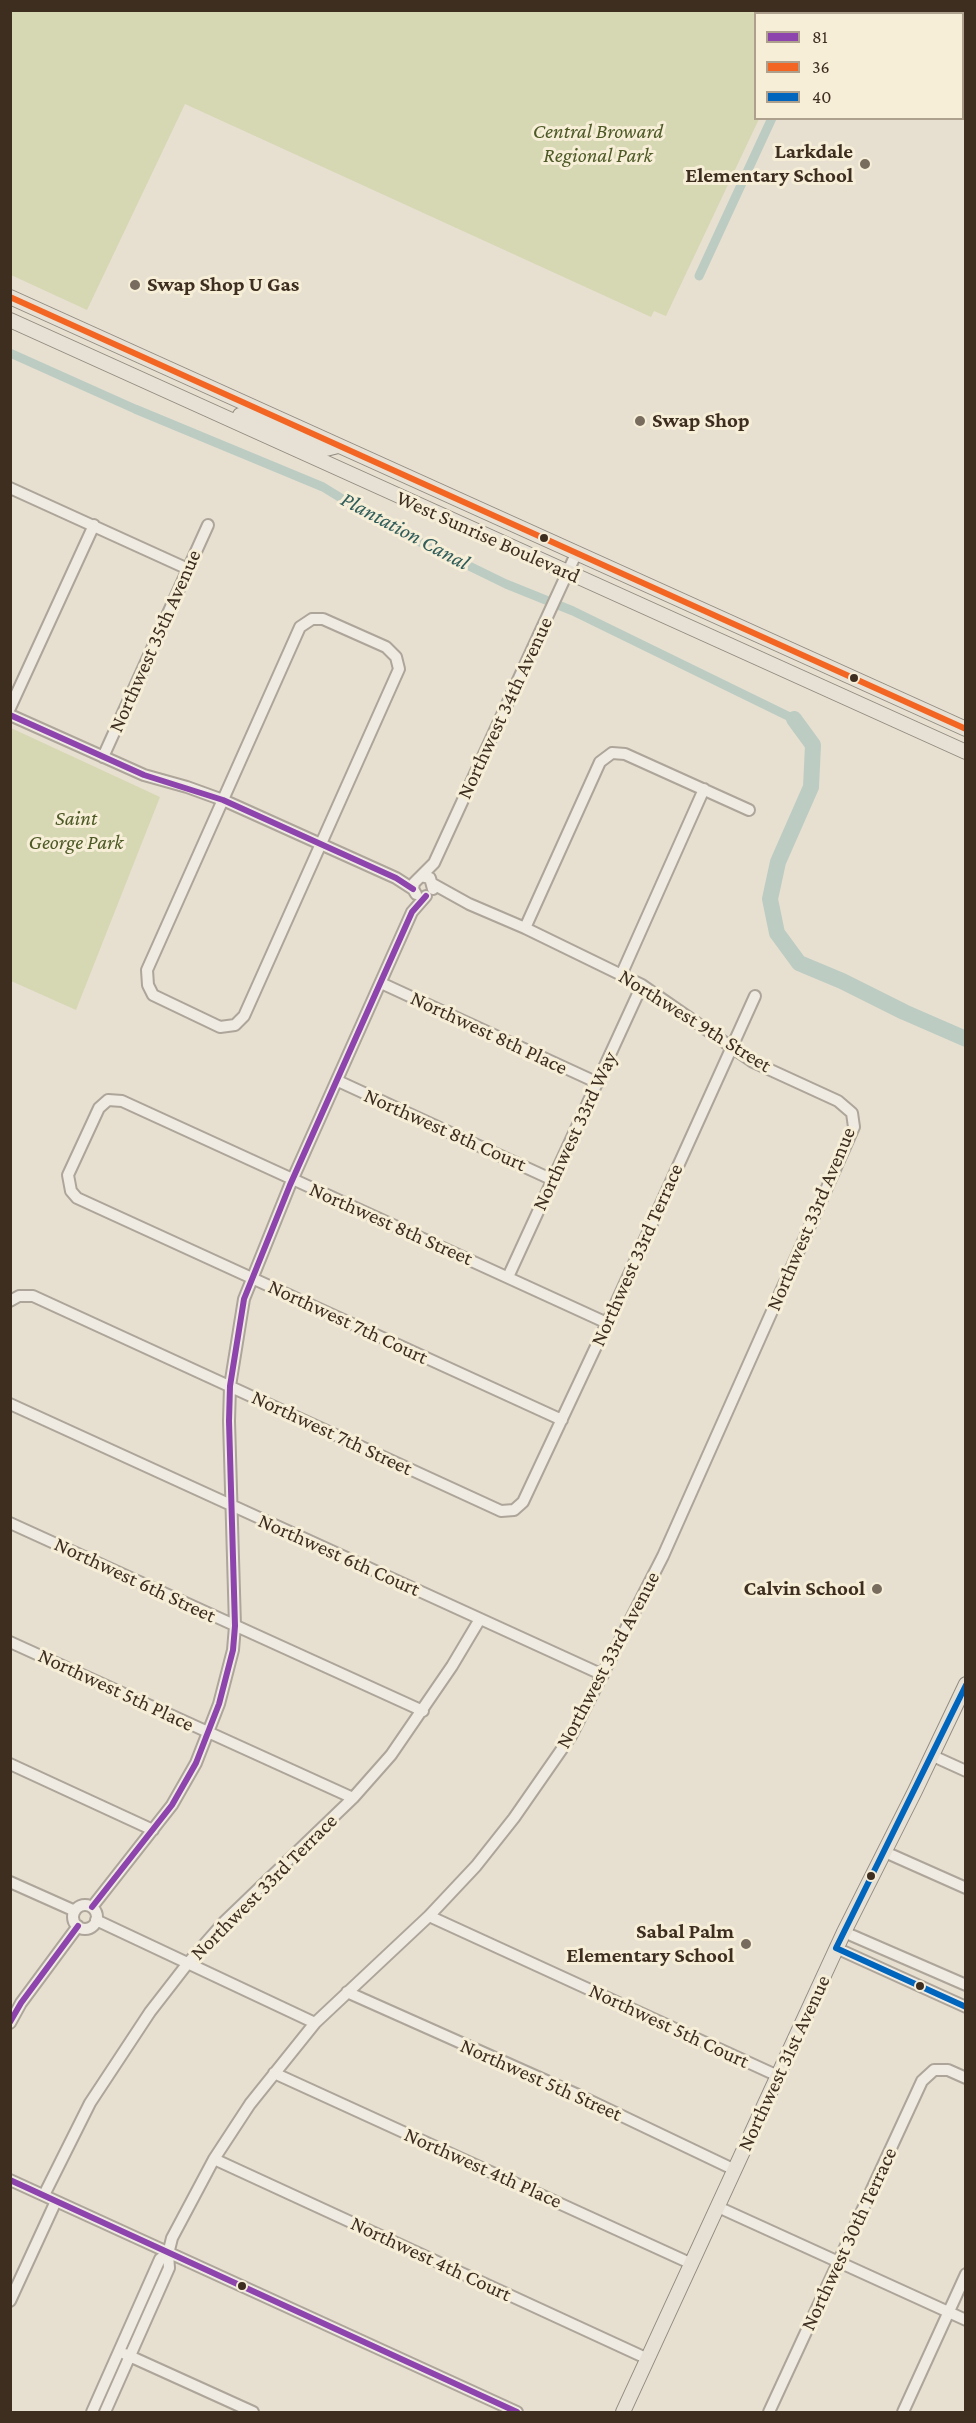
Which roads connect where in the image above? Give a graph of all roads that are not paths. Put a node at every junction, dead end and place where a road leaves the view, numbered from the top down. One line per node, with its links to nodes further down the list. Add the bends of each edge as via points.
1 (10, 297): 4 (main road, West Sunrise Boulevard)
2 (10, 320): 3 (main road, West Sunrise Boulevard)
3 (189, 401): 4 (main road, via 203,399 322,450); 10 (main road, West Sunrise Boulevard)
4 (338, 446): 8 (main road, West Sunrise Boulevard)
5 (10, 488): 6 (street)
6 (94, 525): 9 (street); 11 (street)
7 (208, 525): 9 (street, Northwest 35th Avenue)
8 (576, 554): 10 (street, Northwest 34th Avenue); 13 (main road, West Sunrise Boulevard)
9 (188, 569): 15 (street, Northwest 35th Avenue)
10 (567, 573): 14 (main road, West Sunrise Boulevard); 20 (street, Northwest 34th Avenue)
11 (10, 708)
12 (10, 715): 15 (street)
13 (966, 729)
14 (966, 752)
15 (103, 757): 17 (street, via 144,775)
16 (704, 789): 18 (street); 28 (street, via 625,754 612,753 600,762); 29 (street)
17 (223, 800): 19 (street); 19 (street, via 300,627 312,619 323,619 386,647 396,657 399,669); 19 (street, via 147,970 153,995 220,1027 235,1025 244,1016)
18 (749, 810)
19 (321, 844): 21 (street)
20 (434, 863): 22 (street, Northwest 34th Avenue); 23 (street, Northwest 34th Avenue)
21 (388, 875): 22 (street); 24 (street, via 408,883)
22 (419, 877): 23 (street); 24 (street)
23 (433, 882): 25 (street); 26 (street, Northwest 9th Street)
24 (414, 890): 25 (street, via 419,896); 27 (street)
25 (428, 896): 26 (street, Northwest 9th Street); 27 (street)
26 (470, 904): 28 (street, Northwest 9th Street)
27 (412, 912): 30 (street)
28 (525, 928): 29 (street, Northwest 9th Street)
29 (622, 974): 31 (street, Northwest 9th Street)
30 (381, 983): 34 (street); 35 (street, Northwest 8th Place)
31 (642, 985): 33 (street, Northwest 9th Street); 35 (street, Northwest 33rd Way)
32 (755, 996): 33 (street, Northwest 33rd Terrace)
33 (730, 1047): 36 (street, Northwest 9th Street, via 753,1062 838,1101); 43 (street, Northwest 33rd Terrace)
34 (338, 1082): 37 (street); 38 (street, Northwest 8th Court)
35 (598, 1083): 38 (street, Northwest 33rd Way)
36 (852, 1113): 53 (street, Northwest 33rd Avenue, via 854,1126 850,1137 663,1556)
37 (293, 1179): 39 (street, Northwest 8th Street, via 122,1101 108,1100 99,1108 68,1174); 40 (street, Northwest 8th Street); 41 (street)
38 (553, 1180): 40 (street, Northwest 33rd Way)
39 (71, 1191): 41 (street, Northwest 7th Court, via 77,1198)
40 (508, 1276): 43 (street, Northwest 8th Street)
41 (251, 1278): 44 (street); 46 (street, Northwest 7th Court)
42 (15, 1299): 44 (street, Northwest 7th Street, via 33,1296)
43 (608, 1323): 46 (street, Northwest 33rd Terrace)
44 (230, 1386): 47 (street); 48 (street, Northwest 7th Street, via 501,1511)
45 (10, 1404): 47 (street, Northwest 6th Court)
46 (562, 1420): 48 (street, Northwest 33rd Terrace, via 523,1502)
47 (231, 1506): 50 (street, Northwest 6th Court); 51 (street)
48 (514, 1510)
49 (10, 1523): 51 (street, Northwest 6th Street)
50 (480, 1619): 53 (street, Northwest 6th Court); 55 (street, Northwest 33rd Terrace)
51 (236, 1626): 55 (street, Northwest 6th Street); 56 (street, via 226,1682)
52 (10, 1642): 56 (street, Northwest 5th Place)
53 (603, 1675): 67 (street, Northwest 33rd Avenue, via 571,1736 514,1818)
54 (966, 1684): 57 (main road, Northwest 31st Avenue)
55 (423, 1711): 60 (street, Northwest 33rd Terrace)
56 (209, 1733): 60 (street, Northwest 5th Place); 61 (street, via 184,1784)
57 (933, 1756): 59 (street); 62 (main road, Northwest 31st Avenue)
58 (10, 1764): 61 (street)
59 (966, 1771)
60 (353, 1798): 72 (street, Northwest 33rd Terrace, via 224,1922)
61 (153, 1830): 65 (street)
62 (885, 1852): 64 (street); 70 (main road, Northwest 31st Avenue)
63 (10, 1882): 66 (street)
64 (966, 1888)
65 (92, 1907): 66 (street, via 81,1905); 68 (street)
66 (75, 1911): 69 (street)
67 (429, 1916): 74 (street, Northwest 33rd Avenue); 81 (street, Northwest 5th Court)
68 (96, 1920): 69 (street, via 87,1928); 72 (street)
69 (78, 1926): 76 (street)
70 (844, 1932): 71 (main road, Northwest 31st Avenue); 73 (street)
71 (836, 1948): 77 (street); 81 (main road, Northwest 31st Avenue)
72 (188, 1963): 79 (street); 86 (street, Northwest 33rd Terrace, via 150,2012 90,2103)
73 (966, 1985)
74 (347, 1992): 79 (street, Northwest 33rd Avenue); 84 (street, Northwest 5th Street)
75 (10, 1998): 76 (street)
76 (21, 2003): 78 (street)
77 (966, 2007)
78 (10, 2023)
79 (315, 2023): 80 (street, Northwest 33rd Avenue)
80 (274, 2073): 83 (street, Northwest 33rd Avenue); 91 (street, Northwest 4th Place)
81 (778, 2076): 84 (main road, Northwest 31st Avenue)
82 (966, 2078): 90 (street, Northwest 30th Terrace, via 948,2070 934,2070 922,2081)
83 (214, 2159): 89 (street, Northwest 33rd Avenue, via 172,2238); 97 (street, Northwest 4th Court)
84 (735, 2170): 88 (main road, Northwest 31st Avenue)
85 (10, 2180): 86 (street)
86 (44, 2196): 87 (street)
87 (56, 2201): 89 (street); 93 (street)
88 (718, 2207): 90 (street); 91 (main road, Northwest 31st Avenue)
89 (168, 2254): 96 (street, Northwest 33rd Avenue, via 168,2268); 101 (street)
90 (837, 2263): 94 (street); 103 (street, Northwest 30th Terrace)
91 (692, 2264): 97 (main road, Northwest 31st Avenue)
92 (966, 2274): 94 (street)
93 (10, 2301)
94 (948, 2312): 95 (street); 104 (street)
95 (966, 2320)
96 (125, 2354): 98 (street, Northwest 33rd Avenue); 99 (street, Northwest 33rd Avenue); 100 (street)
97 (648, 2358): 102 (main road, Northwest 31st Avenue)
98 (92, 2412)
99 (105, 2412)
100 (253, 2412)
101 (517, 2412)
102 (623, 2412)
103 (769, 2412)
104 (903, 2412)

